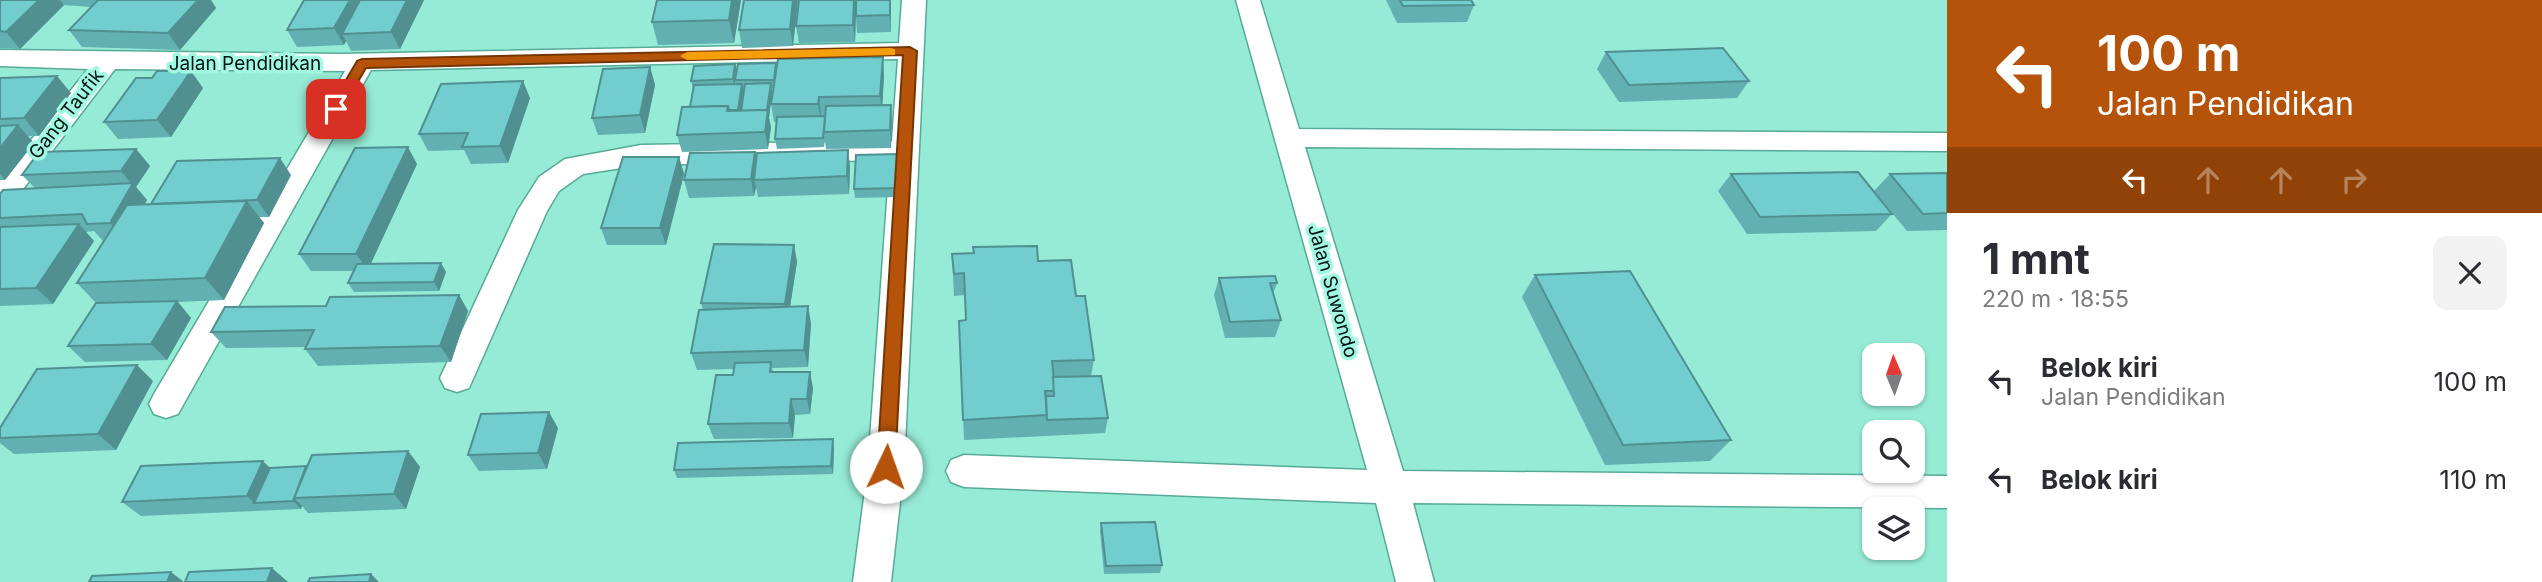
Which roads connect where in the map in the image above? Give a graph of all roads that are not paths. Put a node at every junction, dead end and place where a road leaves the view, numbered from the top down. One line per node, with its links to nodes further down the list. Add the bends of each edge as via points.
1 (914, 0): 3 (street)
2 (1248, 0): 7 (street, Jalan Suwondo)
3 (910, 51): 6 (street, Jalan Pendidikan); 9 (street)
4 (0, 58): 5 (street, Jalan Pendidikan)
5 (107, 62): 6 (street, Jalan Pendidikan); 10 (street, Gang Taufik)
6 (362, 64): 12 (street)
7 (1288, 138): 8 (street); 14 (street, Jalan Suwondo)
8 (1947, 142)
9 (904, 150): 11 (street, via 641,155 575,166 549,184 533,211); 16 (street, via 886,467)
10 (0, 199)
11 (457, 378)
12 (166, 404)
13 (964, 471): 14 (street)
14 (1390, 487): 15 (street); 17 (street, Jalan Suwondo)
15 (1947, 492)
16 (872, 582)
17 (1415, 582)

